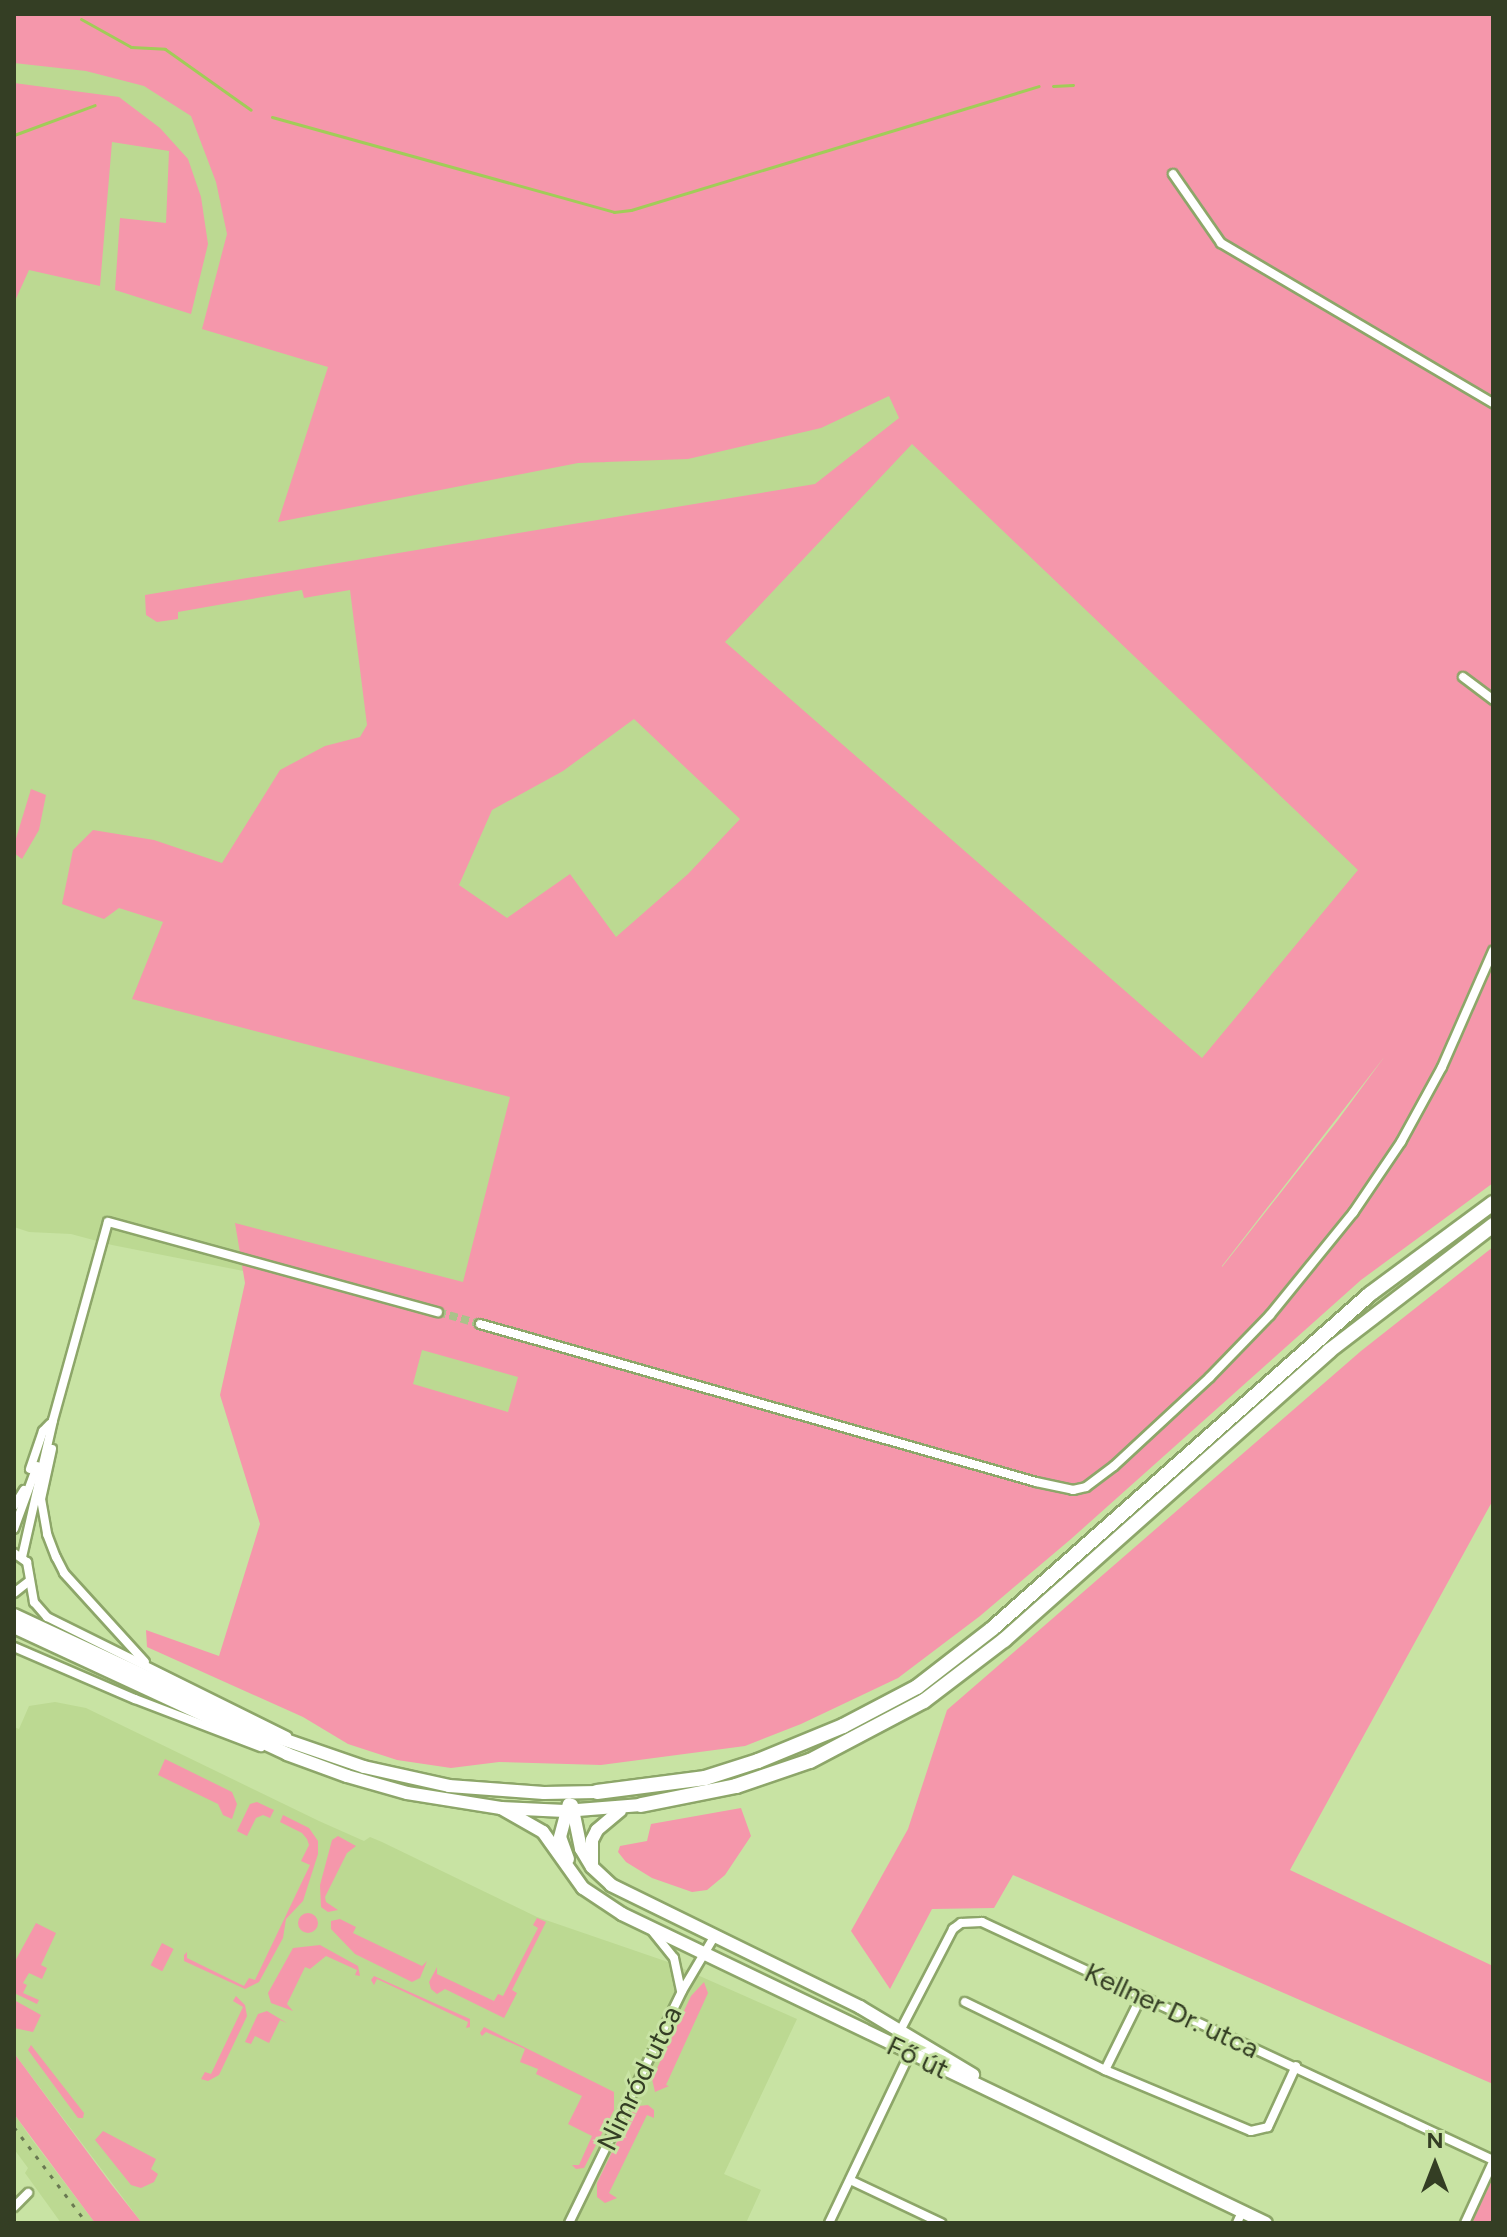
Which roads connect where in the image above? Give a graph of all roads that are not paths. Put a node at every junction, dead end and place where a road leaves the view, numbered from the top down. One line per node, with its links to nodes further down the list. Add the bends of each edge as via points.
1 (1173, 174): 2 (street, via 1221,243)
2 (1493, 403)
3 (1463, 677): 4 (street)
4 (1493, 700)
5 (1493, 951): 9 (street, via 1442,1067 1401,1142 1353,1213 1270,1315 1210,1377 1086,1487 1073,1490 1036,1482)
6 (1493, 1203): 23 (highway, via 1370,1294 993,1628 917,1687 843,1726 758,1761 705,1778)
7 (1493, 1225): 25 (highway, via 1329,1351 1004,1640 924,1701 810,1761 736,1786)
8 (438, 1312): 10 (street, via 108,1222)
9 (480, 1324)
10 (53, 1420): 11 (street, via 43,1431); 12 (street); 13 (street); 19 (street, via 41,1499 47,1534 64,1573)
11 (14, 1506)
12 (14, 1529)
13 (18, 1555): 14 (street, via 29,1569)
14 (28, 1582): 15 (street); 19 (street, via 34,1602 47,1617)
15 (14, 1593)
16 (14, 1615): 20 (main road)
17 (14, 1627): 20 (main road)
18 (14, 1647): 22 (street, via 221,1734)
19 (149, 1666): 21 (street)
20 (166, 1693): 21 (main road); 22 (main road)
21 (309, 1749): 24 (main road, via 405,1779)
22 (287, 1754): 26 (main road, via 407,1793)
23 (597, 1792): 24 (main road); 27 (main road)
24 (544, 1793): 27 (main road)
25 (641, 1805): 27 (main road); 28 (main road, via 608,1817 597,1830)
26 (501, 1808): 27 (main road); 29 (main road, via 543,1832)
27 (570, 1808): 28 (main road, via 581,1849); 29 (main road, via 560,1837)
28 (592, 1867): 31 (main road, via 624,1893)
29 (577, 1880): 30 (main road, Fő út, via 599,1900)
30 (650, 1928): 32 (main road, Fő út); 33 (street, via 674,1958)
31 (714, 1937): 32 (street, Nimród utca); 36 (main road)
32 (703, 1954): 33 (street, Nimród utca); 37 (main road, Fő út)
33 (682, 1991): 47 (street, Nimród utca)
34 (1141, 1997): 36 (street, Kellner Dr. utca, via 971,1921 945,1939); 39 (street, Kellner Dr. utca); 40 (street)
35 (965, 2002): 40 (street)
36 (901, 2029): 37 (main road); 41 (main road)
37 (862, 2031): 38 (main road, Fő út)
38 (910, 2053): 41 (main road, Fő út); 43 (street)
39 (1296, 2066): 40 (street, via 1268,2127 1261,2131); 42 (street, Kellner Dr. utca)
40 (1105, 2070)
41 (1018, 2103): 46 (main road, Fő út)
42 (1493, 2161): 51 (street)
43 (850, 2180): 48 (street); 49 (street)
44 (28, 2193): 45 (street)
45 (14, 2207)
46 (1239, 2217): 50 (main road, Fő út)
47 (569, 2223)
48 (829, 2223)
49 (941, 2223)
50 (1266, 2223)
51 (1465, 2223)

